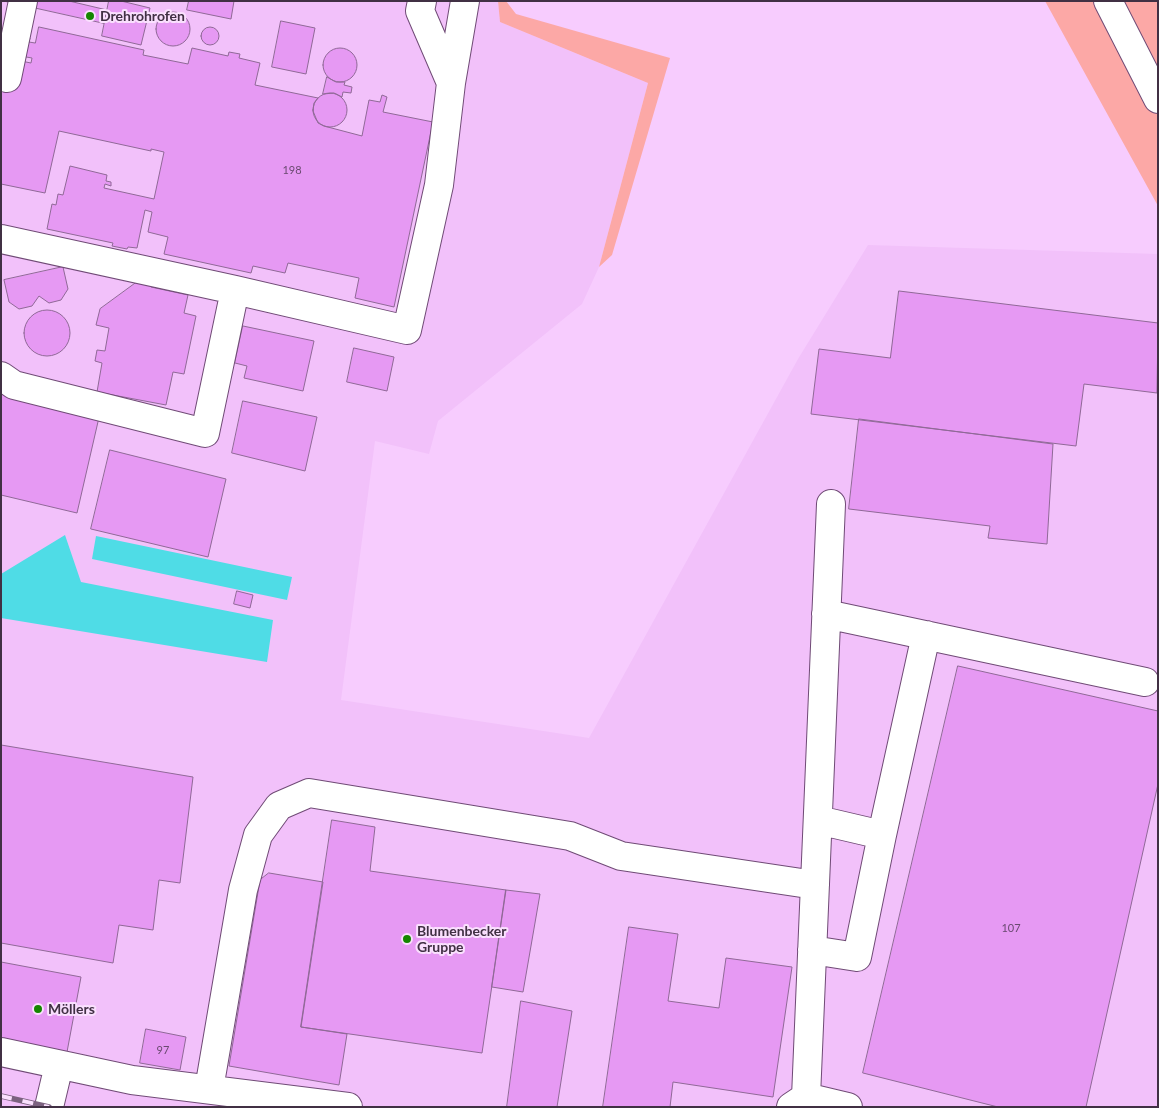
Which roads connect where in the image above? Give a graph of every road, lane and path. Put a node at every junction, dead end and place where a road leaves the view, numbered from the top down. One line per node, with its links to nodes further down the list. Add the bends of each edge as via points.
1 (23, 1): 5 (main road)
2 (422, 1): 6 (main road, via 420,11)
3 (465, 1): 6 (main road)
4 (1108, 1): 7 (main road)
5 (7, 78)
6 (451, 83): 9 (main road, via 439,185 407,330)
7 (1158, 99)
8 (1, 239): 9 (main road)
9 (234, 290): 10 (main road, via 205,433 14,385)
10 (1, 376)
11 (831, 504): 12 (main road)
12 (826, 614): 13 (main road); 15 (main road)
13 (926, 635): 14 (main road); 16 (main road)
14 (1145, 682)
15 (818, 820): 16 (main road); 17 (main road)
16 (882, 835): 18 (main road, via 857,957)
17 (815, 885): 18 (main road); 21 (main road, via 621,856 570,836 309,792 279,806 258,835 242,890)
18 (812, 950): 22 (main road)
19 (1, 1052): 20 (main road)
20 (60, 1064): 21 (main road, via 132,1080); 23 (main road)
21 (209, 1089): 24 (main road)
22 (799, 1102): 25 (main road)
23 (49, 1107)
24 (348, 1107)
25 (848, 1107)

